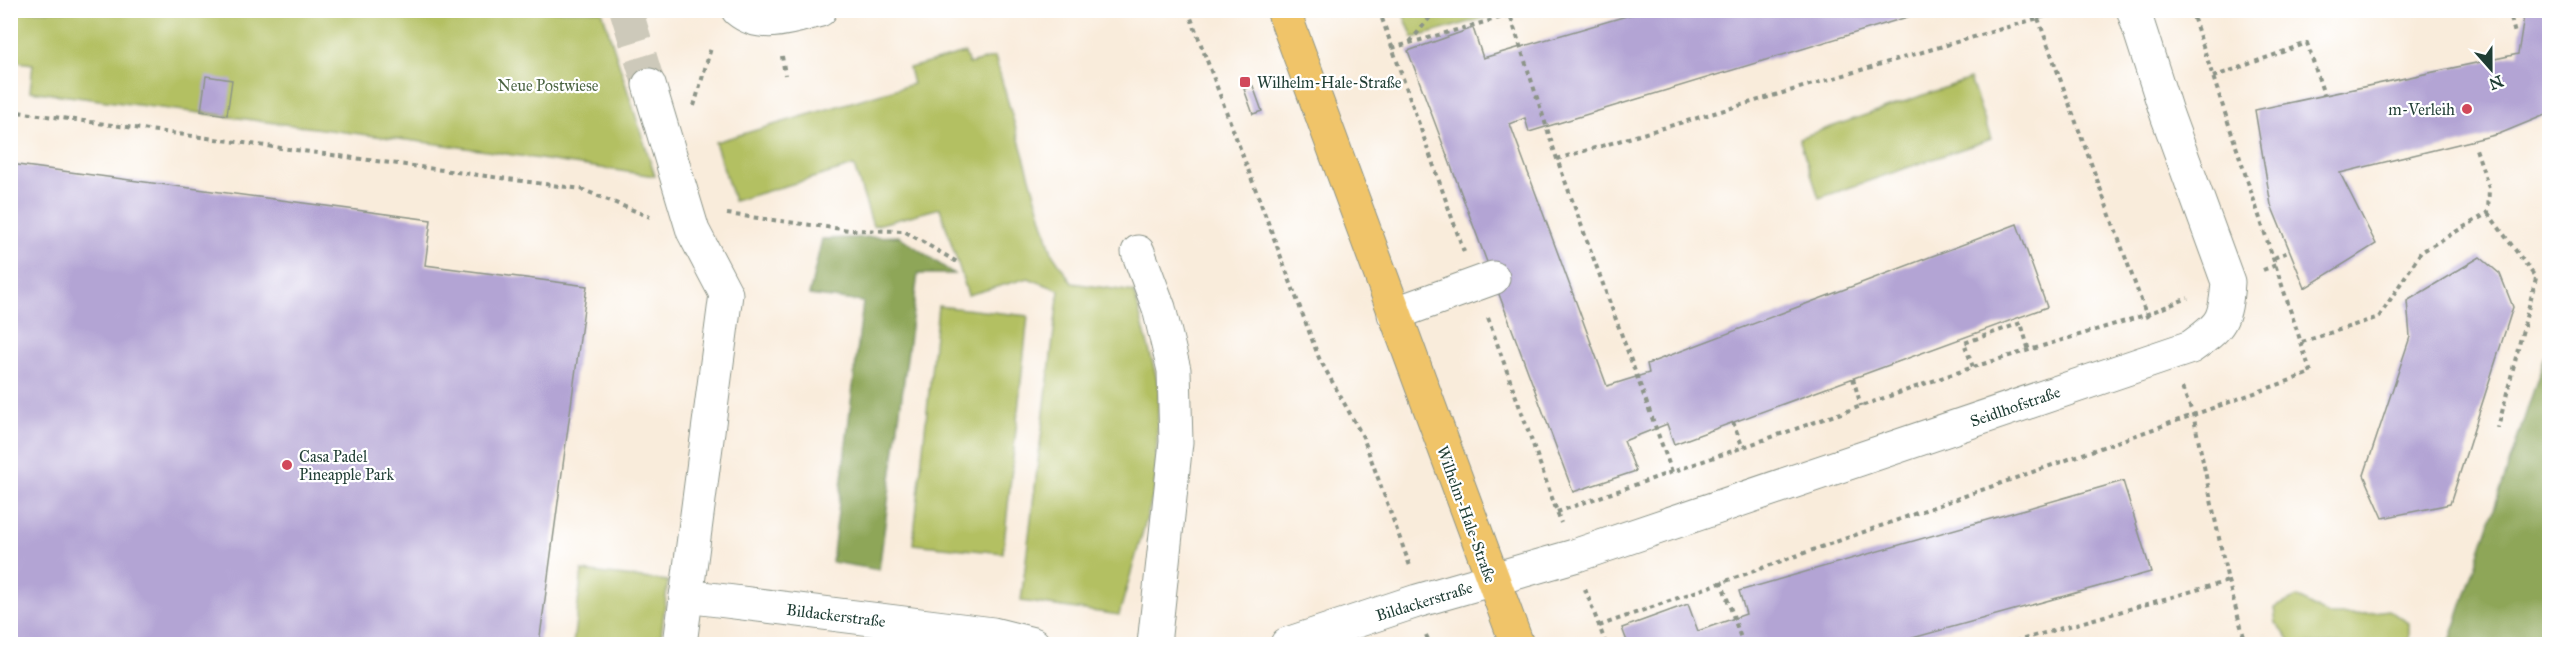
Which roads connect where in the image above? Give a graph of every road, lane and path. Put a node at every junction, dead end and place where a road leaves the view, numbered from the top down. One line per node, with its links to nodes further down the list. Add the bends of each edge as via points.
1 (738, 10): 2 (street, via 745,16 777,22)
2 (820, 10)
3 (1188, 10): 49 (path, via 1319,358 1363,437 1410,565)
4 (1283, 10): 31 (main road, Wilhelm-Hale-Straße)
5 (1379, 10): 14 (path)
6 (1436, 10): 13 (path)
7 (2035, 10): 11 (path)
8 (2066, 10): 11 (path)
9 (2509, 10): 12 (path)
10 (2134, 12): 30 (street, Seidlhofstraße)
11 (2038, 20): 20 (path); 32 (path)
12 (2515, 34)
13 (1409, 43): 14 (path); 20 (path, via 1510,15)
14 (1392, 48): 29 (path)
15 (2213, 77): 17 (path, via 2307,43)
16 (649, 85): 23 (street)
17 (2324, 95)
18 (10, 111): 23 (path, via 581,189)
19 (2476, 148): 22 (path, via 2489,188)
20 (1557, 159): 42 (path)
21 (720, 213): 27 (path, via 849,230 904,231)
22 (2488, 213): 33 (path, via 2421,252 2379,317); 40 (path, via 2536,278)
23 (693, 231): 48 (street, via 726,294)
24 (2290, 251): 26 (path)
25 (1138, 252): 53 (street, via 1159,308 1174,370 1176,442)
26 (2274, 258)
27 (957, 262)
28 (2276, 265): 30 (path)
29 (1484, 282): 31 (street); 43 (path)
30 (2228, 282): 32 (path); 35 (street, Seidlhofstraße, via 2226,311 2215,330 2191,347)
31 (1394, 314): 45 (main road, Wilhelm-Hale-Straße)
32 (2145, 315): 34 (path); 35 (path)
33 (2302, 342)
34 (2029, 351): 36 (path); 36 (path, via 2021,323 1999,327 1964,343)
35 (2168, 355): 44 (street, Seidlhofstraße); 47 (path, via 2193,414)
36 (1973, 367): 38 (path)
37 (1853, 378): 38 (path)
38 (1862, 406): 41 (path)
39 (1733, 422): 41 (path)
40 (2498, 428)
41 (1743, 448): 42 (path)
42 (1672, 472): 43 (path)
43 (1557, 512): 44 (path)
44 (1574, 556): 45 (street, Seidlhofstraße); 57 (path)
45 (1492, 580): 49 (street, Bildackerstraße); 56 (main road, Wilhelm-Hale-Straße)
46 (1721, 581): 58 (path)
47 (2228, 581): 59 (path); 60 (path)
48 (686, 596): 50 (street, Bildackerstraße); 51 (street)
49 (1417, 601): 54 (street, Bildackerstraße); 55 (path)
50 (940, 636): 52 (street, Bildackerstraße, via 993,634)
51 (680, 645)
52 (1033, 645)
53 (1154, 645)
54 (1287, 645)
55 (1430, 645)
56 (1517, 645)
57 (1606, 645)
58 (1743, 645)
59 (2006, 645)
60 (2246, 645)

